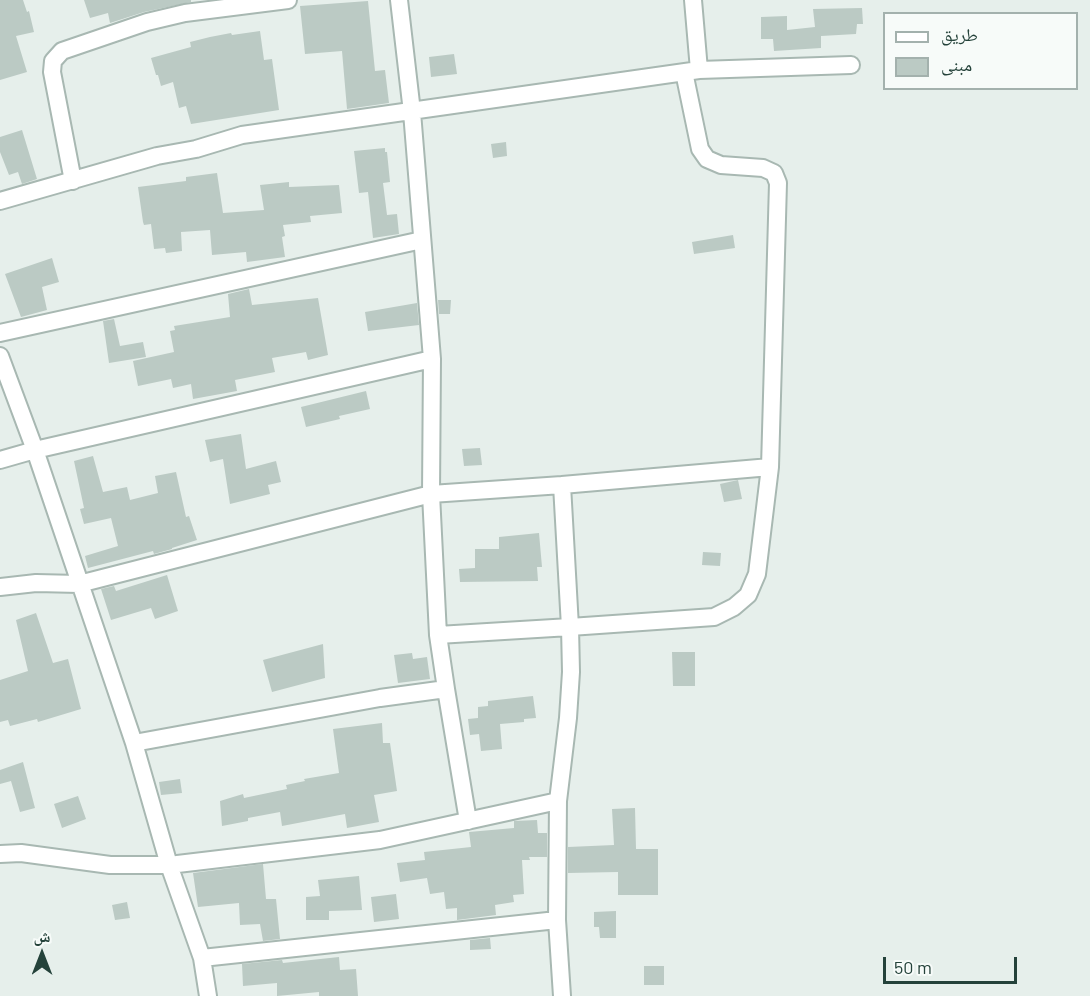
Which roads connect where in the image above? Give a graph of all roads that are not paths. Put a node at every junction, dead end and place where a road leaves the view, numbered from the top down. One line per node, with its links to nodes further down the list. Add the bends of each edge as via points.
1 (288, 0): 7 (street, via 185,13 62,51 53,61 52,72)
2 (399, 0): 6 (street)
3 (693, 0): 5 (street)
4 (851, 65): 5 (street)
5 (692, 71): 6 (street); 15 (street, via 700,149 707,159 721,165 763,168 774,173 778,183)
6 (412, 112): 7 (street, via 242,135); 9 (street)
7 (73, 181): 8 (street)
8 (0, 201)
9 (422, 240): 10 (street); 12 (street)
10 (0, 333)
11 (0, 356): 13 (street)
12 (432, 359): 13 (street); 17 (street)
13 (35, 450): 14 (street); 18 (street)
14 (0, 460)
15 (770, 467): 16 (street); 20 (street, via 757,574 748,595 734,607 714,617)
16 (562, 485): 17 (street); 20 (street)
17 (431, 494): 18 (street); 21 (street)
18 (79, 584): 19 (street); 23 (street)
19 (0, 587)
20 (570, 627): 21 (street); 24 (street, via 568,718)
21 (438, 636): 22 (street)
22 (446, 689): 23 (street); 25 (street)
23 (134, 743): 27 (street)
24 (558, 801): 25 (street); 28 (street)
25 (468, 821): 27 (street, via 380,840)
26 (0, 855): 27 (street, via 21,853 110,865)
27 (169, 865): 29 (street)
28 (557, 920): 29 (street); 31 (street)
29 (202, 958): 30 (street)
30 (208, 996)
31 (562, 996)

